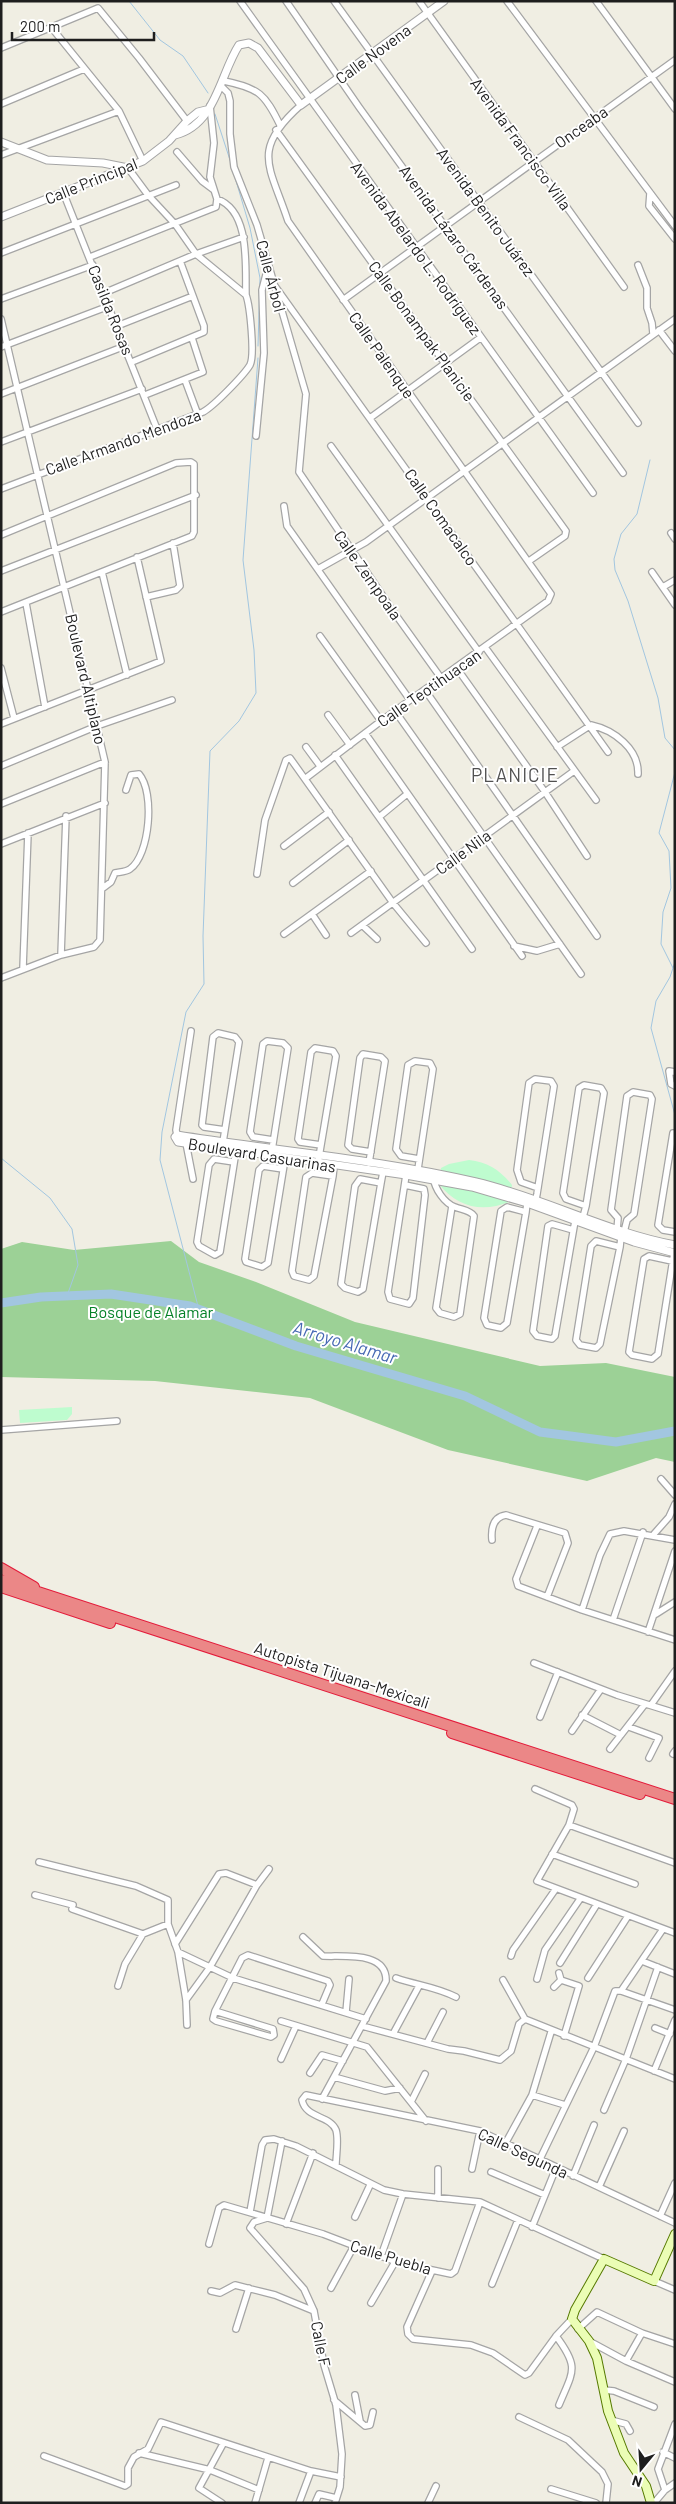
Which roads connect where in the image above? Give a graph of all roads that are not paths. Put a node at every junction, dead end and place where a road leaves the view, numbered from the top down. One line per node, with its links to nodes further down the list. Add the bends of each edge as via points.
1 (240, 1): 17 (street, Avenida Abelardo L. Rodríguez)
2 (286, 1): 15 (street, Avenida Lázaro Cárdenas)
3 (334, 1): 11 (street, Avenida Benito Juárez)
4 (419, 1): 8 (street, Avenida Francisco Villa)
5 (444, 1): 8 (street, Calle Novena)
6 (507, 1): 23 (street)
7 (596, 1): 14 (street)
8 (428, 14): 11 (street, Calle Novena); 32 (street, Avenida Francisco Villa)
9 (51, 27): 10 (street); 13 (street); 24 (street, via 98,8)
10 (1, 48)
11 (372, 55): 15 (street, Calle Novena); 40 (street, Avenida Benito Juárez)
12 (675, 60): 14 (street, Onceaba)
13 (84, 69): 18 (street); 22 (street)
14 (651, 77): 21 (street); 23 (street, Onceaba)
15 (340, 78): 17 (street, Calle Novena); 46 (street, Avenida Lázaro Cárdenas)
16 (223, 84): 19 (street, Calle Principal, via 236,50 249,43 262,52); 20 (street, Calle Principal); 25 (street, Calle Bonampak Planicie, via 246,87 265,97); 56 (street, Calle Árbol, via 229,97 234,167 257,225)
17 (309, 100): 19 (street, Calle Novena); 50 (street, Avenida Abelardo L. Rodríguez)
18 (1, 104)
19 (301, 105): 25 (street)
20 (208, 108): 24 (street, Calle Principal); 26 (street, Calle Principal, via 183,133); 35 (street, via 214,143 210,177)
21 (675, 109)
22 (119, 111): 28 (street); 31 (street)
23 (594, 117): 32 (street, Onceaba); 37 (street)
24 (187, 121): 26 (street, Calle Principal)
25 (278, 128): 58 (street, Calle Bonampak Planicie); 65 (street, Calle Palenque, via 269,164 288,221)
26 (175, 135): 31 (street, Calle Principal)
27 (1, 142): 28 (street)
28 (18, 149): 30 (street); 33 (street, via 47,160 103,163)
29 (177, 152): 35 (street)
30 (1, 156)
31 (143, 161): 33 (street, Calle Principal)
32 (533, 161): 40 (street, Onceaba); 60 (street, Avenida Francisco Villa)
33 (128, 168): 36 (street, Calle Principal); 38 (street)
34 (176, 185): 38 (street)
35 (214, 190): 39 (street)
36 (63, 192): 42 (street, Calle Principal); 44 (street, Casilda Rosas)
37 (650, 194): 41 (street); 43 (street, via 649,206)
38 (148, 195): 44 (street); 45 (street)
39 (217, 202): 45 (street, via 214,209); 48 (street, via 224,202 233,213 244,230)
40 (479, 202): 46 (street, Onceaba); 80 (street, Avenida Benito Juárez)
41 (665, 213): 43 (street); 47 (street)
42 (1, 217)
43 (659, 218): 49 (street)
44 (76, 223): 51 (street); 53 (street, Casilda Rosas)
45 (175, 224): 52 (street); 53 (street)
46 (446, 226): 50 (street, Onceaba); 87 (street, Avenida Lázaro Cárdenas)
47 (675, 226)
48 (244, 237): 52 (street); 62 (street)
49 (675, 239)
50 (415, 248): 58 (street, Onceaba); 72 (street, Avenida Abelardo L. Rodríguez)
51 (1, 253)
52 (196, 254): 54 (street); 62 (street)
53 (90, 257): 55 (street, Casilda Rosas)
54 (180, 261): 61 (street); 63 (street)
55 (93, 265): 61 (street, Casilda Rosas); 64 (street)
56 (268, 265): 59 (street, Calle Árbol); 77 (street, via 262,290)
57 (638, 265): 70 (street, via 647,288 647,308)
58 (379, 273): 65 (street, Onceaba); 79 (street, Calle Bonampak Planicie)
59 (272, 282): 89 (street, Calle Comacalco); 98 (street, Calle Árbol, via 306,394)
60 (624, 287)
61 (104, 294): 66 (street, Casilda Rosas)
62 (246, 295): 76 (street)
63 (194, 296): 69 (street); 71 (street, via 204,329 202,334)
64 (1, 299)
65 (343, 300): 84 (street, Calle Palenque)
66 (109, 306): 69 (street, Casilda Rosas); 73 (street)
67 (1, 319): 73 (street, Boulevard Altiplano)
68 (675, 319): 70 (street)
69 (117, 326): 74 (street, Casilda Rosas)
70 (656, 332): 75 (street); 80 (street)
71 (192, 338): 78 (street); 81 (street, via 203,371)
72 (480, 338): 79 (street); 90 (street, Avenida Abelardo L. Rodríguez)
73 (4, 346): 82 (street, Boulevard Altiplano)
74 (125, 346): 78 (street, Casilda Rosas); 82 (street)
75 (675, 351)
76 (252, 352): 77 (street); 88 (street, Calle Armando Mendoza, via 250,364 209,409)
77 (264, 353): 94 (street)
78 (132, 362): 83 (street, Casilda Rosas)
79 (445, 363): 84 (street); 96 (street, Calle Bonampak Planicie)
80 (600, 371): 87 (street); 91 (street, Avenida Benito Juárez)
81 (185, 380): 86 (street); 88 (street)
82 (17, 388): 85 (street); 93 (street, Boulevard Altiplano)
83 (142, 389): 86 (street, Casilda Rosas); 93 (street)
84 (407, 392): 89 (street); 99 (street, Calle Palenque)
85 (1, 394)
86 (145, 395): 92 (street, Casilda Rosas)
87 (568, 396): 90 (street); 100 (street, Avenida Lázaro Cárdenas)
88 (198, 415): 92 (street, Calle Armando Mendoza)
89 (370, 418): 105 (street, Calle Comacalco)
90 (540, 418): 96 (street); 103 (street, Avenida Abelardo L. Rodríguez)
91 (638, 423)
92 (157, 429): 101 (street, Calle Armando Mendoza)
93 (27, 431): 95 (street); 101 (street, Boulevard Altiplano)
94 (256, 436)
95 (1, 442)
96 (503, 444): 99 (street); 116 (street, Calle Bonampak Planicie, via 566,533)
97 (330, 446): 108 (street)
98 (298, 469): 114 (street, Calle Zempoala)
99 (464, 471): 105 (street); 116 (street, Calle Palenque)
100 (623, 473)
101 (37, 474): 102 (street, Calle Armando Mendoza); 107 (street, Boulevard Altiplano)
102 (1, 489)
103 (593, 493)
104 (196, 495): 107 (street, via 195,466 191,462 176,464); 112 (street, via 194,534); 113 (street)
105 (428, 498): 108 (street); 129 (street, Calle Comacalco)
106 (284, 506): 117 (street, via 287,526)
107 (47, 516): 110 (street); 113 (street, Boulevard Altiplano)
108 (388, 526): 114 (street); 132 (street)
109 (671, 533): 111 (street)
110 (1, 535)
111 (675, 539)
112 (173, 543): 115 (street); 125 (street, via 180,586 176,590)
113 (55, 550): 118 (street); 122 (street, Boulevard Altiplano)
114 (352, 550): 117 (street); 136 (street, Calle Zempoala)
115 (137, 557): 119 (street); 125 (street)
116 (529, 561): 124 (street, Calle Palenque)
117 (318, 569): 141 (street)
118 (1, 572)
119 (102, 572): 122 (street); 135 (street)
120 (652, 572): 123 (street)
121 (675, 580): 123 (street)
122 (65, 587): 126 (street); 139 (street, Boulevard Altiplano)
123 (663, 588): 127 (street)
124 (550, 596): 129 (street, Calle Teotihuacan)
125 (146, 597): 135 (street, via 161,662)
126 (26, 603): 128 (street); 142 (street)
127 (675, 605)
128 (1, 612)
129 (517, 624): 131 (street, Calle Teotihuacan); 148 (street, Calle Comacalco)
130 (320, 636): 146 (street)
131 (485, 647): 132 (street, Calle Teotihuacan); 153 (street)
132 (478, 652): 133 (street, Calle Teotihuacan)
133 (456, 667): 136 (street, Calle Teotihuacan); 163 (street)
134 (1, 668): 137 (street)
135 (126, 675): 139 (street)
136 (441, 678): 138 (street, Calle Teotihuacan)
137 (3, 680): 145 (street)
138 (426, 690): 141 (street, Calle Teotihuacan); 169 (street)
139 (88, 691): 142 (street); 149 (street, Boulevard Altiplano)
140 (172, 700): 149 (street)
141 (410, 700): 143 (street, Calle Teotihuacan)
142 (45, 707): 145 (street)
143 (395, 710): 146 (street, Calle Teotihuacan); 173 (street)
144 (328, 715): 151 (street)
145 (14, 718): 147 (street)
146 (381, 721): 150 (street, Calle Teotihuacan)
147 (1, 724)
148 (591, 725): 153 (street); 154 (street, Calle Comacalco); 160 (street, via 611,733 630,748 639,763)
149 (97, 726): 156 (street, Boulevard Altiplano); 157 (street)
150 (365, 733): 151 (street, Calle Teotihuacan); 164 (street)
151 (350, 745): 155 (street, Calle Teotihuacan)
152 (306, 747): 158 (street)
153 (557, 747): 159 (street)
154 (608, 752)
155 (335, 755): 158 (street, Calle Teotihuacan); 171 (street)
156 (105, 762): 166 (street, Boulevard Altiplano); 167 (street)
157 (1, 766)
158 (320, 766): 161 (street, Calle Teotihuacan)
159 (574, 771): 163 (street, Calle Nila); 165 (street)
160 (638, 774)
161 (306, 778): 168 (street); 180 (street, via 290,758 286,760 265,820)
162 (126, 790): 183 (street, via 131,775 139,774 149,799 146,832 137,862 127,871 115,873 111,882)
163 (545, 792): 169 (street, Calle Nila); 177 (street)
164 (407, 794): 171 (street); 178 (street)
165 (596, 800)
166 (105, 803): 170 (street); 183 (street, Boulevard Altiplano)
167 (1, 804)
168 (329, 812): 174 (street); 176 (street)
169 (514, 814): 173 (street, Calle Nila); 190 (street)
170 (66, 816): 172 (street); 196 (street)
171 (379, 817): 181 (street)
172 (28, 833): 175 (street); 198 (street)
173 (484, 836): 178 (street, Calle Nila); 193 (street)
174 (349, 840): 179 (street); 182 (street)
175 (1, 844)
176 (284, 846)
177 (587, 856)
178 (454, 858): 181 (street, Calle Nila); 194 (street)
179 (371, 871): 184 (street); 185 (street)
180 (257, 874)
181 (424, 880): 184 (street, Calle Nila); 195 (street)
182 (293, 883)
183 (102, 888): 196 (street, Boulevard Altiplano, via 98,944)
184 (393, 903): 186 (street, Calle Nila); 192 (street)
185 (312, 914): 188 (street); 189 (street)
186 (362, 925): 187 (street, Calle Nila); 191 (street)
187 (351, 933)
188 (284, 934)
189 (326, 935)
190 (597, 936)
191 (377, 939)
192 (426, 943)
193 (560, 944): 194 (street, via 536,951); 199 (street)
194 (514, 946): 197 (street)
195 (472, 950)
196 (61, 955): 198 (street, Boulevard Altiplano)
197 (522, 956)
198 (23, 968): 200 (street, Boulevard Altiplano)
199 (581, 974)
200 (1, 978)
201 (191, 1031): 206 (street)
202 (675, 1072): 203 (street, via 670,1071)
203 (675, 1086)
204 (225, 1130): 204 (street, via 239,1042 235,1037 218,1033 213,1037 202,1124); 208 (street)
205 (673, 1133): 238 (street, via 658,1225 663,1230)
206 (177, 1135): 208 (street, Boulevard Casuarinas); 209 (street, Boulevard Casuarinas, via 176,1141)
207 (273, 1140): 207 (street, via 288,1048 283,1043 267,1041 262,1044 250,1132 253,1136); 211 (street)
208 (223, 1142): 211 (street, Boulevard Casuarinas)
209 (186, 1143): 212 (street, Boulevard Casuarinas); 226 (street)
210 (321, 1145): 210 (street, via 336,1056 333,1051 315,1048 311,1052 298,1139); 216 (street)
211 (272, 1150): 216 (street, Boulevard Casuarinas)
212 (236, 1151): 214 (street, Boulevard Casuarinas); 217 (street)
213 (371, 1152): 213 (street, via 384,1061 381,1057 363,1054 348,1145 352,1150); 218 (street)
214 (285, 1159): 216 (street, Boulevard Casuarinas); 220 (street)
215 (419, 1159): 215 (street, via 434,1068 430,1063 415,1061 408,1065 396,1149 401,1156); 221 (street)
216 (319, 1160): 218 (street, Boulevard Casuarinas); 219 (street, Boulevard Casuarinas)
217 (234, 1162): 217 (street, via 214,1159 209,1165 198,1242 214,1255 220,1252)
218 (369, 1162): 221 (street, Boulevard Casuarinas)
219 (334, 1166): 222 (street, Boulevard Casuarinas); 224 (street)
220 (283, 1169): 220 (street, via 263,1166 259,1170 245,1256 246,1262 262,1267 268,1263)
221 (418, 1170): 225 (street, Boulevard Casuarinas)
222 (383, 1172): 223 (street, Boulevard Casuarinas); 227 (street)
223 (406, 1175): 225 (street, Boulevard Casuarinas); 228 (street)
224 (333, 1176): 224 (street, via 312,1173 306,1177 292,1271 294,1276 309,1280 314,1276)
225 (434, 1176): 230 (street, Boulevard Casuarinas); 231 (street, Boulevard Casuarinas); 232 (street, via 439,1191)
226 (193, 1179)
227 (381, 1183): 227 (street, via 360,1179 355,1186 341,1284 358,1292 363,1289)
228 (405, 1185): 228 (street, via 388,1296 394,1302 409,1304 413,1298 426,1195 424,1189)
229 (538, 1188): 229 (street, via 521,1182 517,1170 529,1083 535,1079 551,1081 554,1086); 230 (street)
230 (536, 1199): 235 (street, Boulevard Casuarinas)
231 (527, 1203): 234 (street); 236 (street, Boulevard Casuarinas)
232 (452, 1206): 232 (street, via 472,1213 474,1220 460,1314 454,1317 440,1313 436,1308)
233 (586, 1206): 233 (street, via 566,1199 563,1193 579,1088 584,1085 601,1088 604,1093); 235 (street)
234 (526, 1212): 234 (street, via 507,1208 501,1212 484,1318 487,1325 501,1328 507,1324)
235 (583, 1217): 239 (street, Boulevard Casuarinas)
236 (575, 1221): 237 (street); 239 (street, Boulevard Casuarinas)
237 (572, 1230): 237 (street, via 552,1224 548,1226 533,1331 537,1336 552,1339 555,1336)
238 (675, 1232)
239 (621, 1233): 239 (street, via 634,1214 652,1099 650,1095 633,1092 627,1096 611,1210 618,1218); 240 (street, Boulevard Casuarinas); 241 (street); 242 (street, Boulevard Casuarinas)
240 (675, 1245)
241 (620, 1247): 241 (street, via 596,1241 591,1246 576,1340 580,1345 596,1348 600,1344)
242 (674, 1253): 243 (street)
243 (672, 1261): 243 (street, via 649,1256 644,1259 629,1352 632,1355 652,1359 658,1354)
244 (116, 1421): 245 (street)
245 (1, 1430)
246 (661, 1479): 247 (street)
247 (675, 1495)
248 (674, 1507): 251 (street)
249 (537, 1526): 252 (street, via 501,1516 492,1526); 259 (street, via 516,1583); 259 (street, via 565,1533 568,1543)
250 (643, 1532): 251 (street); 261 (street, via 624,1530 610,1534); 263 (street)
251 (654, 1534): 253 (street)
252 (492, 1540)
253 (675, 1540)
254 (675, 1551): 262 (street)
255 (1, 1568): 258 (highway)
256 (1, 1580): 258 (highway, Autopista Tijuana-Mexicali)
257 (1, 1587): 281 (highway, Autopista Tijuana-Mexicali)
258 (45, 1594): 280 (highway, Autopista Tijuana-Mexicali)
259 (547, 1597): 261 (street)
260 (675, 1602): 262 (street)
261 (582, 1610): 263 (street)
262 (656, 1614): 264 (street)
263 (613, 1620): 264 (street)
264 (648, 1632): 265 (street)
265 (675, 1640)
266 (534, 1663): 267 (street)
267 (558, 1672): 269 (street); 273 (street)
268 (674, 1675): 270 (street)
269 (601, 1689): 270 (street); 272 (street)
270 (648, 1704): 271 (street); 274 (street)
271 (675, 1714)
272 (582, 1715): 275 (street); 276 (street)
273 (540, 1717)
274 (629, 1727): 276 (street); 278 (street, via 659,1738)
275 (572, 1731)
276 (621, 1735): 277 (street)
277 (610, 1749)
278 (649, 1758)
279 (535, 1789): 282 (street, via 572,1804 574,1809)
280 (675, 1799)
281 (675, 1806)
282 (569, 1825): 283 (street); 285 (street)
283 (552, 1854): 287 (street); 289 (street, via 537,1881)
284 (39, 1862): 294 (street, via 136,1886 166,1898 169,1903)
285 (675, 1864)
286 (269, 1869): 288 (street)
287 (635, 1884)
288 (257, 1885): 299 (street, via 226,1872 219,1874); 304 (street)
289 (555, 1890): 291 (street); 301 (street)
290 (36, 1895): 297 (street)
291 (580, 1899): 292 (street); 312 (street, via 545,1950)
292 (597, 1904): 293 (street); 303 (street)
293 (628, 1916): 295 (street); 310 (street)
294 (168, 1924): 297 (street); 299 (street)
295 (663, 1929): 296 (street); 302 (street)
296 (675, 1933)
297 (143, 1934): 315 (street, via 125,1964)
298 (303, 1937): 327 (street, via 323,1956 372,1959 383,1966 386,1981)
299 (175, 1944): 300 (street)
300 (178, 1952): 304 (street); 320 (street)
301 (511, 1956)
302 (642, 1960): 305 (street); 318 (street)
303 (560, 1963)
304 (210, 1967): 308 (street); 320 (street)
305 (658, 1967): 307 (street); 321 (street)
306 (559, 1972): 314 (street)
307 (675, 1974)
308 (233, 1978): 322 (street); 322 (street, via 245,1956 330,1983); 324 (street)
309 (396, 1978): 316 (street)
310 (588, 1978)
311 (349, 1979): 325 (street)
312 (537, 1979)
313 (502, 1980): 328 (street)
314 (561, 1980): 317 (street); 337 (street, via 579,1986)
315 (118, 1986)
316 (419, 1986): 319 (street, via 438,1989); 336 (street)
317 (554, 1988)
318 (618, 1991): 321 (street); 341 (street)
319 (456, 1998)
320 (186, 2000): 331 (street)
321 (646, 2001): 323 (street); 343 (street)
322 (322, 2004): 325 (street)
323 (675, 2010)
324 (215, 2011): 324 (street, via 273,2029 274,2036 216,2021)
325 (346, 2012): 327 (street)
326 (443, 2012): 340 (street)
327 (366, 2019): 333 (street)
328 (525, 2020): 335 (street); 340 (street, via 519,2024 511,2051 500,2060)
329 (675, 2020): 338 (street)
330 (281, 2021): 332 (street)
331 (187, 2025)
332 (296, 2026): 339 (street); 342 (street)
333 (362, 2026): 336 (street); 339 (street)
334 (656, 2028): 338 (street)
335 (551, 2032): 337 (street); 351 (street)
336 (393, 2034): 340 (street)
337 (564, 2036): 341 (street)
338 (671, 2037): 345 (street)
339 (354, 2042): 344 (street); 350 (street, via 372,2052)
340 (427, 2042)
341 (594, 2047): 343 (street); 354 (street)
342 (281, 2059)
343 (626, 2059): 345 (street); 355 (street)
344 (343, 2061): 346 (street, via 322,2055); 349 (street)
345 (654, 2071): 348 (street)
346 (310, 2073)
347 (425, 2074): 353 (street)
348 (674, 2076)
349 (334, 2077): 350 (street, via 385,2091); 352 (street)
350 (400, 2088): 353 (street)
351 (532, 2095): 354 (street); 361 (street)
352 (322, 2099): 356 (street, Calle Segunda); 364 (street, Calle Segunda, via 304,2096 303,2103 306,2110 331,2124 336,2131)
353 (411, 2102): 356 (street)
354 (565, 2105): 363 (street)
355 (604, 2110)
356 (426, 2122): 358 (street, Calle Segunda)
357 (594, 2126): 369 (street)
358 (480, 2131): 361 (street, Calle Segunda); 367 (street)
359 (624, 2131): 372 (street)
360 (282, 2141): 362 (street); 377 (street, via 265,2140); 380 (street)
361 (505, 2144): 363 (street, Calle Segunda)
362 (313, 2153): 364 (street); 383 (street)
363 (539, 2161): 365 (street, Calle Segunda)
364 (336, 2166): 371 (street)
365 (556, 2168): 369 (street, Calle Segunda); 374 (street)
366 (438, 2169): 375 (street)
367 (472, 2169)
368 (491, 2172): 374 (street)
369 (573, 2176): 372 (street, Calle Segunda)
370 (675, 2183): 379 (street)
371 (370, 2184): 373 (street); 378 (street)
372 (599, 2187): 379 (street, Calle Segunda)
373 (403, 2194): 375 (street); 388 (street)
374 (545, 2195): 384 (street)
375 (438, 2198): 376 (street)
376 (480, 2202): 381 (street); 391 (street, Calle Puebla, via 455,2271 451,2274)
377 (250, 2212): 380 (street, Calle Puebla); 386 (street, Calle Puebla, via 224,2206 218,2208)
378 (355, 2216)
379 (660, 2216): 382 (street, Calle Segunda)
380 (267, 2218): 383 (street, Calle Puebla); 399 (street, Calle F, via 254,2222 250,2228 304,2289)
381 (518, 2220): 384 (street); 393 (street)
382 (675, 2223)
383 (286, 2224): 387 (street, Calle Puebla)
384 (532, 2227): 389 (street)
385 (674, 2237): 392 (main road)
386 (209, 2244)
387 (354, 2246): 388 (street, Calle Puebla); 395 (street)
388 (381, 2256): 390 (street, Calle Puebla)
389 (604, 2259): 392 (main road); 400 (main road)
390 (395, 2262): 391 (street, Calle Puebla); 398 (street)
391 (432, 2270): 404 (street, via 407,2327 413,2339 471,2345 509,2362 522,2374 529,2373)
392 (654, 2281): 396 (street)
393 (492, 2284)
394 (249, 2288): 397 (street, via 235,2285 220,2293); 399 (street, via 275,2294); 401 (street)
395 (331, 2288)
396 (675, 2290)
397 (211, 2291)
398 (371, 2303)
399 (314, 2311): 411 (street, Calle F)
400 (572, 2319): 402 (main road); 404 (street)
401 (236, 2329)
402 (578, 2329): 403 (street, via 597,2312); 405 (main road)
403 (642, 2333): 406 (street); 407 (street)
404 (556, 2336): 412 (street, via 573,2364)
405 (589, 2341): 407 (street); 409 (main road, via 597,2358)
406 (675, 2344)
407 (626, 2361): 408 (street)
408 (675, 2382)
409 (604, 2390): 413 (street, via 614,2390); 416 (main road)
410 (355, 2395): 417 (street)
411 (334, 2400): 417 (street); 428 (street, Calle F, via 342,2454)
412 (559, 2405)
413 (654, 2406)
414 (373, 2412): 417 (street, via 368,2427)
415 (519, 2417): 441 (street, via 568,2440 602,2472 608,2484)
416 (611, 2420): 419 (street, via 626,2424); 442 (main road, via 624,2453)
417 (360, 2421)
418 (675, 2424): 421 (street)
419 (630, 2431)
420 (223, 2444): 422 (street, via 161,2422 148,2449); 424 (street); 426 (street)
421 (663, 2452): 425 (street); 433 (street, via 658,2470)
422 (139, 2453): 423 (street, via 128,2468 128,2484 122,2487); 426 (street)
423 (44, 2456)
424 (268, 2458): 427 (street); 432 (street)
425 (675, 2458)
426 (210, 2470): 432 (street); 435 (street, via 199,2488)
427 (311, 2471): 428 (street); 437 (street)
428 (340, 2477): 434 (street, Calle F)
429 (675, 2484): 433 (street)
430 (436, 2486): 439 (street)
431 (551, 2489): 440 (street)
432 (259, 2490): 436 (street)
433 (665, 2490): 442 (street)
434 (335, 2500): 438 (street, via 320,2494)
435 (222, 2503)
436 (255, 2503)
437 (299, 2503)
438 (315, 2503)
439 (428, 2503)
440 (596, 2503)
441 (606, 2503)
442 (653, 2503)

